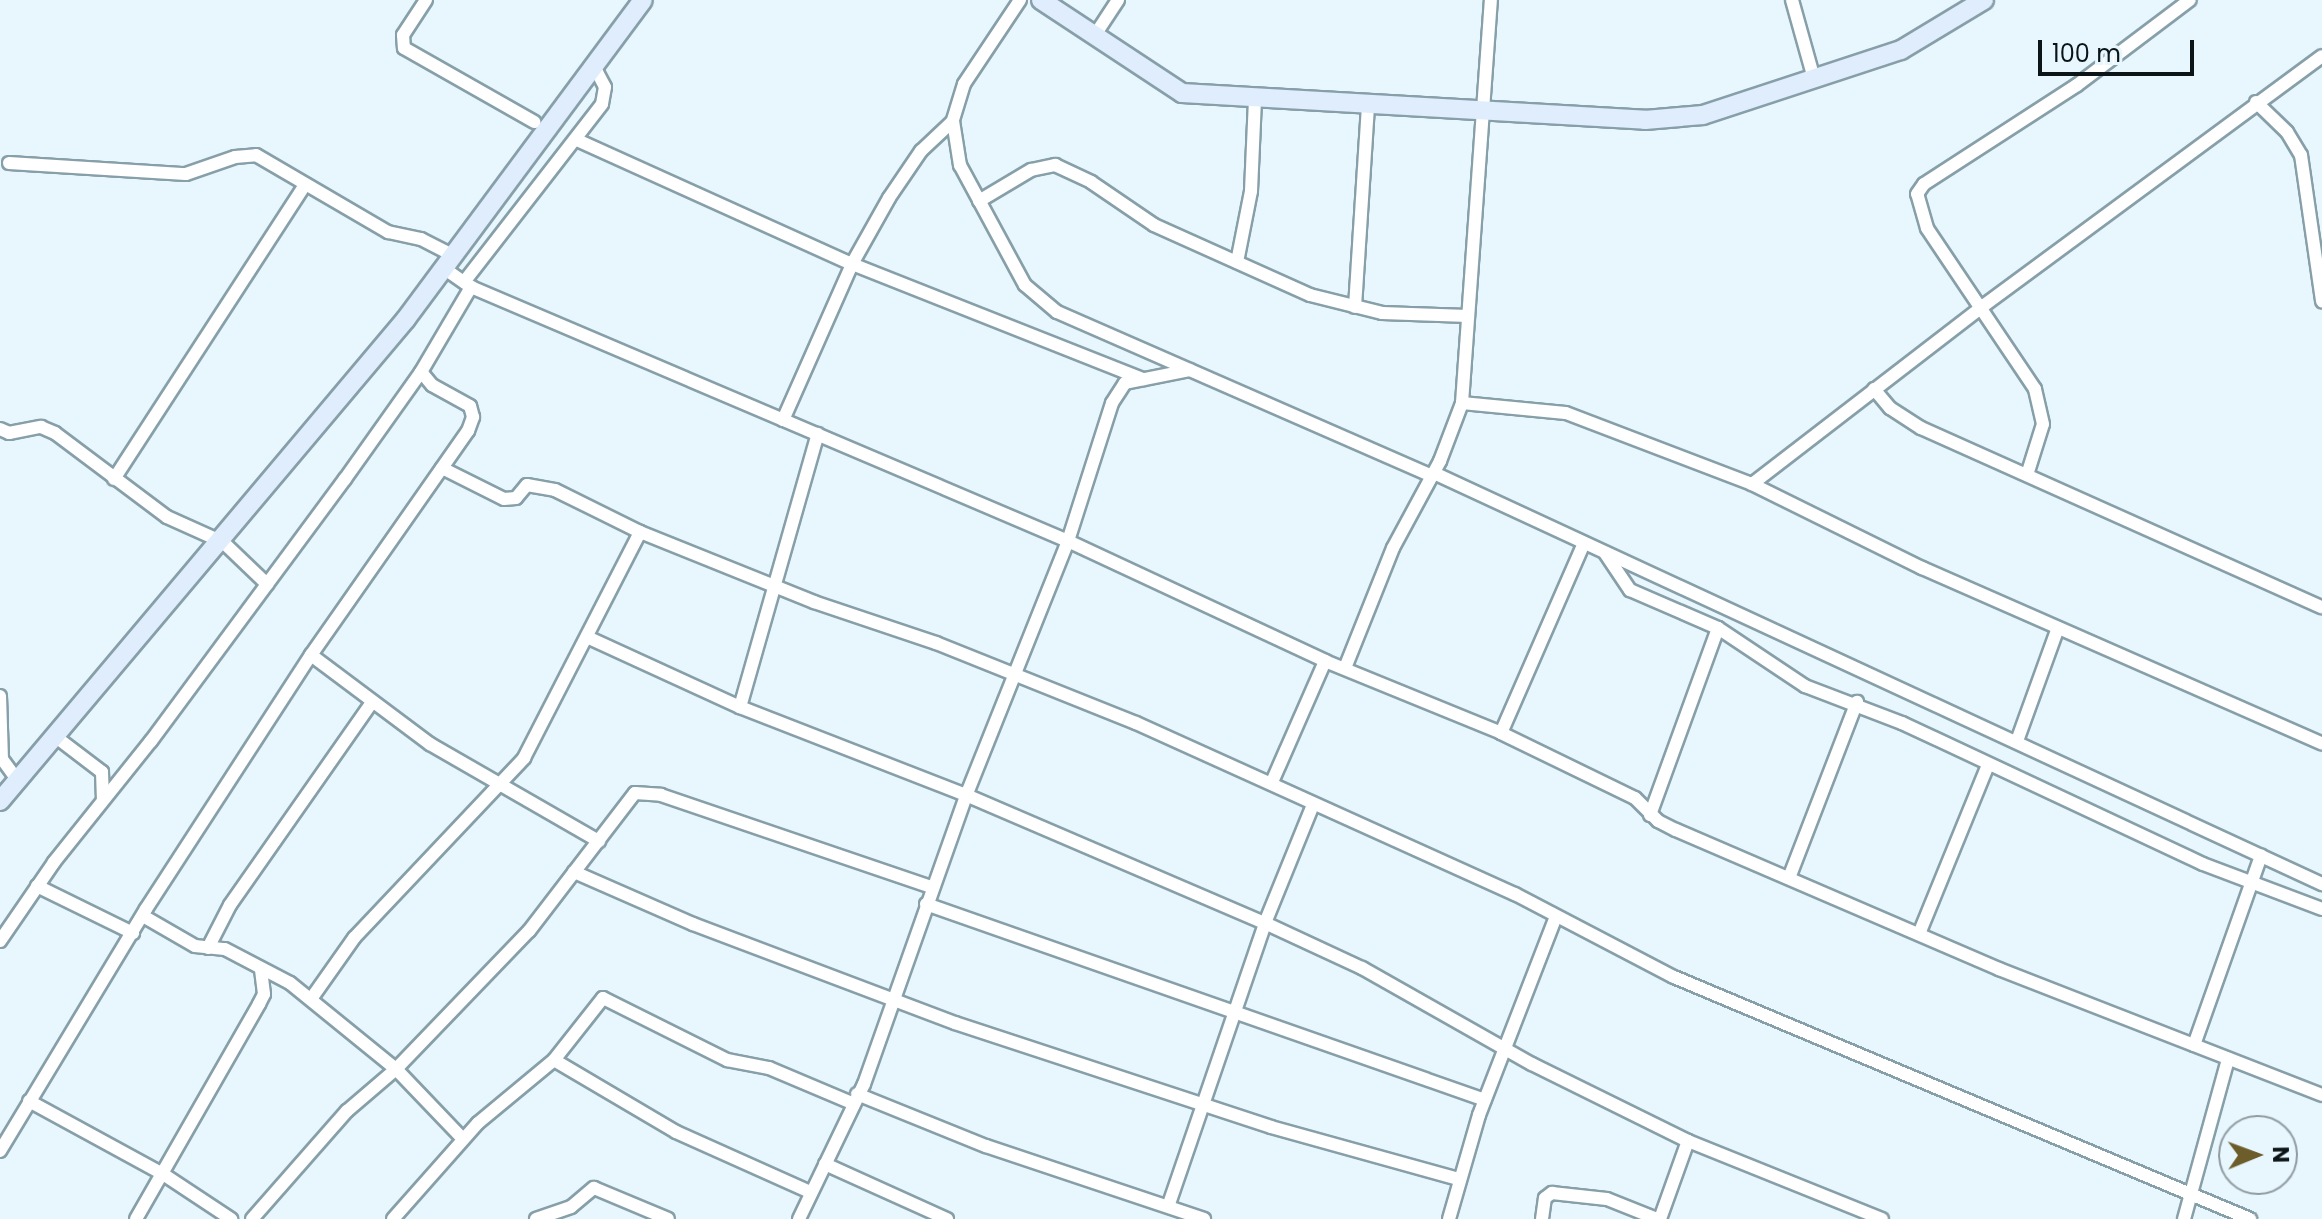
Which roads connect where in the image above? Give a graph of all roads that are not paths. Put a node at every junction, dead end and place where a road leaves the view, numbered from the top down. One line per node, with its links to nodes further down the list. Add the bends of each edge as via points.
1 (426, 0): 19 (street, via 403,35 404,48)
2 (643, 0): 12 (street)
3 (1020, 0): 18 (street, via 964,84)
4 (1041, 0): 10 (street)
5 (1118, 0): 10 (street)
6 (1491, 0): 17 (street)
7 (1792, 0): 13 (street)
8 (1984, 0): 13 (street, via 1919,43)
9 (2183, 2): 29 (street, via 2077,85 1919,189 1916,203 1927,228)
10 (1095, 35): 14 (street, via 1182,93)
11 (2322, 56): 15 (street)
12 (595, 68): 20 (street, via 605,98); 24 (street)
13 (1814, 79): 17 (street, via 1703,115 1671,120)
14 (1255, 99): 16 (street); 25 (street, via 1251,191)
15 (2256, 102): 28 (street, via 2287,132 2301,155); 29 (street)
16 (1368, 104): 17 (street); 30 (street)
17 (1481, 110): 31 (street)
18 (953, 121): 23 (street, via 960,165); 26 (street, via 915,159)
19 (534, 122)
20 (577, 140): 26 (street); 27 (street)
21 (9, 163): 22 (street, via 186,174 251,154)
22 (304, 186): 24 (street, via 388,232 421,239); 43 (street)
23 (979, 201): 25 (street, via 1031,170 1055,165 1091,182 1154,225); 32 (street, via 1025,285 1041,300 1057,312)
24 (450, 262): 27 (street); 47 (street)
25 (1237, 262): 30 (street, via 1310,295)
26 (852, 264): 34 (street); 37 (street)
27 (467, 285): 33 (street); 37 (street)
28 (2322, 301)
29 (1983, 306): 35 (street); 42 (street, via 2037,393 2042,430)
30 (1355, 307): 31 (street)
31 (1468, 316): 36 (street)
32 (1190, 370): 34 (street); 41 (street)
33 (421, 372): 40 (street, via 473,411 468,431); 50 (street)
34 (1143, 379): 46 (street, via 1125,383 1112,403)
35 (1874, 389): 42 (street, via 1912,424); 44 (street)
36 (1462, 403): 41 (street); 44 (street, via 1566,413)
37 (783, 420): 39 (street)
38 (0, 429): 43 (street, via 48,429)
39 (818, 434): 46 (street); 51 (street)
40 (442, 468): 45 (street, via 504,499 516,498 527,485 540,485); 56 (street)
41 (1433, 475): 48 (street); 58 (street, via 1393,548)
42 (2027, 475): 52 (street)
43 (114, 479): 47 (street, via 187,530)
44 (1752, 484): 54 (street)
45 (640, 532): 51 (street); 55 (street)
46 (1068, 541): 57 (street); 59 (street)
47 (223, 542): 50 (street); 65 (street)
48 (1584, 543): 49 (street); 64 (street)
49 (1605, 553): 53 (street, via 1630,590); 66 (street)
50 (267, 584): 74 (street)
51 (774, 584): 59 (street); 63 (street)
52 (2322, 607)
53 (1718, 628): 62 (street, via 1805,686); 76 (street)
54 (2058, 628): 66 (street); 67 (street)
55 (587, 637): 63 (street); 71 (street, via 532,746)
56 (311, 655): 61 (street); 87 (street)
57 (1325, 661): 58 (street); 70 (street)
58 (1345, 668): 64 (street)
59 (1013, 672): 70 (street); 72 (street)
60 (0, 696): 69 (street, via 2,759)
61 (372, 702): 71 (street); 93 (street, via 230,905)
62 (1857, 702): 68 (street); 80 (street)
63 (740, 707): 72 (street)
64 (1501, 733): 76 (street, via 1635,798)
65 (56, 737): 69 (street); 74 (street, via 102,772)
66 (2017, 741): 78 (street)
67 (2322, 744)
68 (1988, 765): 82 (street); 91 (street)
69 (18, 781): 73 (street)
70 (1272, 782): 75 (street)
71 (500, 788): 77 (street); 95 (street, via 370,920)
72 (966, 795): 84 (street); 89 (street)
73 (0, 801)
74 (103, 801): 83 (street)
75 (1313, 805): 88 (street); 89 (street)
76 (1650, 815): 80 (street)
77 (599, 841): 79 (street); 84 (street, via 630,796 652,793)
78 (2261, 856): 81 (street); 82 (street)
79 (574, 872): 96 (street); 102 (street, via 529,931)
80 (1789, 878): 91 (street)
81 (2322, 884)
82 (2254, 885): 86 (street); 98 (street)
83 (37, 886): 90 (street); 92 (street)
84 (932, 887): 85 (street)
85 (926, 904): 96 (street); 97 (street)
86 (2322, 909)
87 (143, 916): 90 (street); 93 (street)
88 (1556, 916): 99 (street); 114 (street, via 1674,977)
89 (1265, 923): 97 (street); 99 (street, via 1374,975)
90 (133, 933): 106 (street)
91 (1919, 934): 98 (street)
92 (0, 941)
93 (208, 948): 94 (street, via 225,949)
94 (261, 971): 95 (street); 112 (street, via 264,994)
95 (311, 999): 102 (street)
96 (893, 1002): 104 (street); 107 (street)
97 (1233, 1012): 105 (street); 107 (street)
98 (2194, 1045): 100 (street)
99 (1503, 1048): 105 (street); 109 (street)
100 (2228, 1059): 103 (street); 114 (street)
101 (554, 1060): 104 (street, via 596,1002 607,998 727,1060 769,1068); 108 (street); 115 (street, via 676,1132)
102 (396, 1069): 108 (street); 120 (street, via 337,1122)
103 (2322, 1095)
104 (854, 1098): 111 (street); 116 (street)
105 (1485, 1100): 113 (street)
106 (29, 1101): 110 (street); 112 (street)
107 (1202, 1102): 113 (street, via 1271,1127); 116 (street)
108 (462, 1138): 121 (street)
109 (1688, 1141): 128 (street); 129 (street)
110 (0, 1151)
111 (825, 1164): 115 (street); 124 (street)
112 (163, 1174): 118 (street); 119 (street)
113 (1459, 1179): 126 (street)
114 (2191, 1190): 130 (street); 131 (street)
115 (810, 1192): 123 (street)
116 (1169, 1204): 125 (street)
117 (659, 1217): 122 (street, via 594,1188 571,1207)
118 (136, 1219)
119 (231, 1219)
120 (252, 1219)
121 (393, 1219)
122 (536, 1219)
123 (799, 1219)
124 (947, 1219)
125 (1204, 1219)
126 (1449, 1219)
127 (1542, 1219): 128 (street, via 1545,1198 1552,1193 1607,1199)
128 (1658, 1219)
129 (1882, 1219)
130 (2184, 1219)
131 (2250, 1219)

